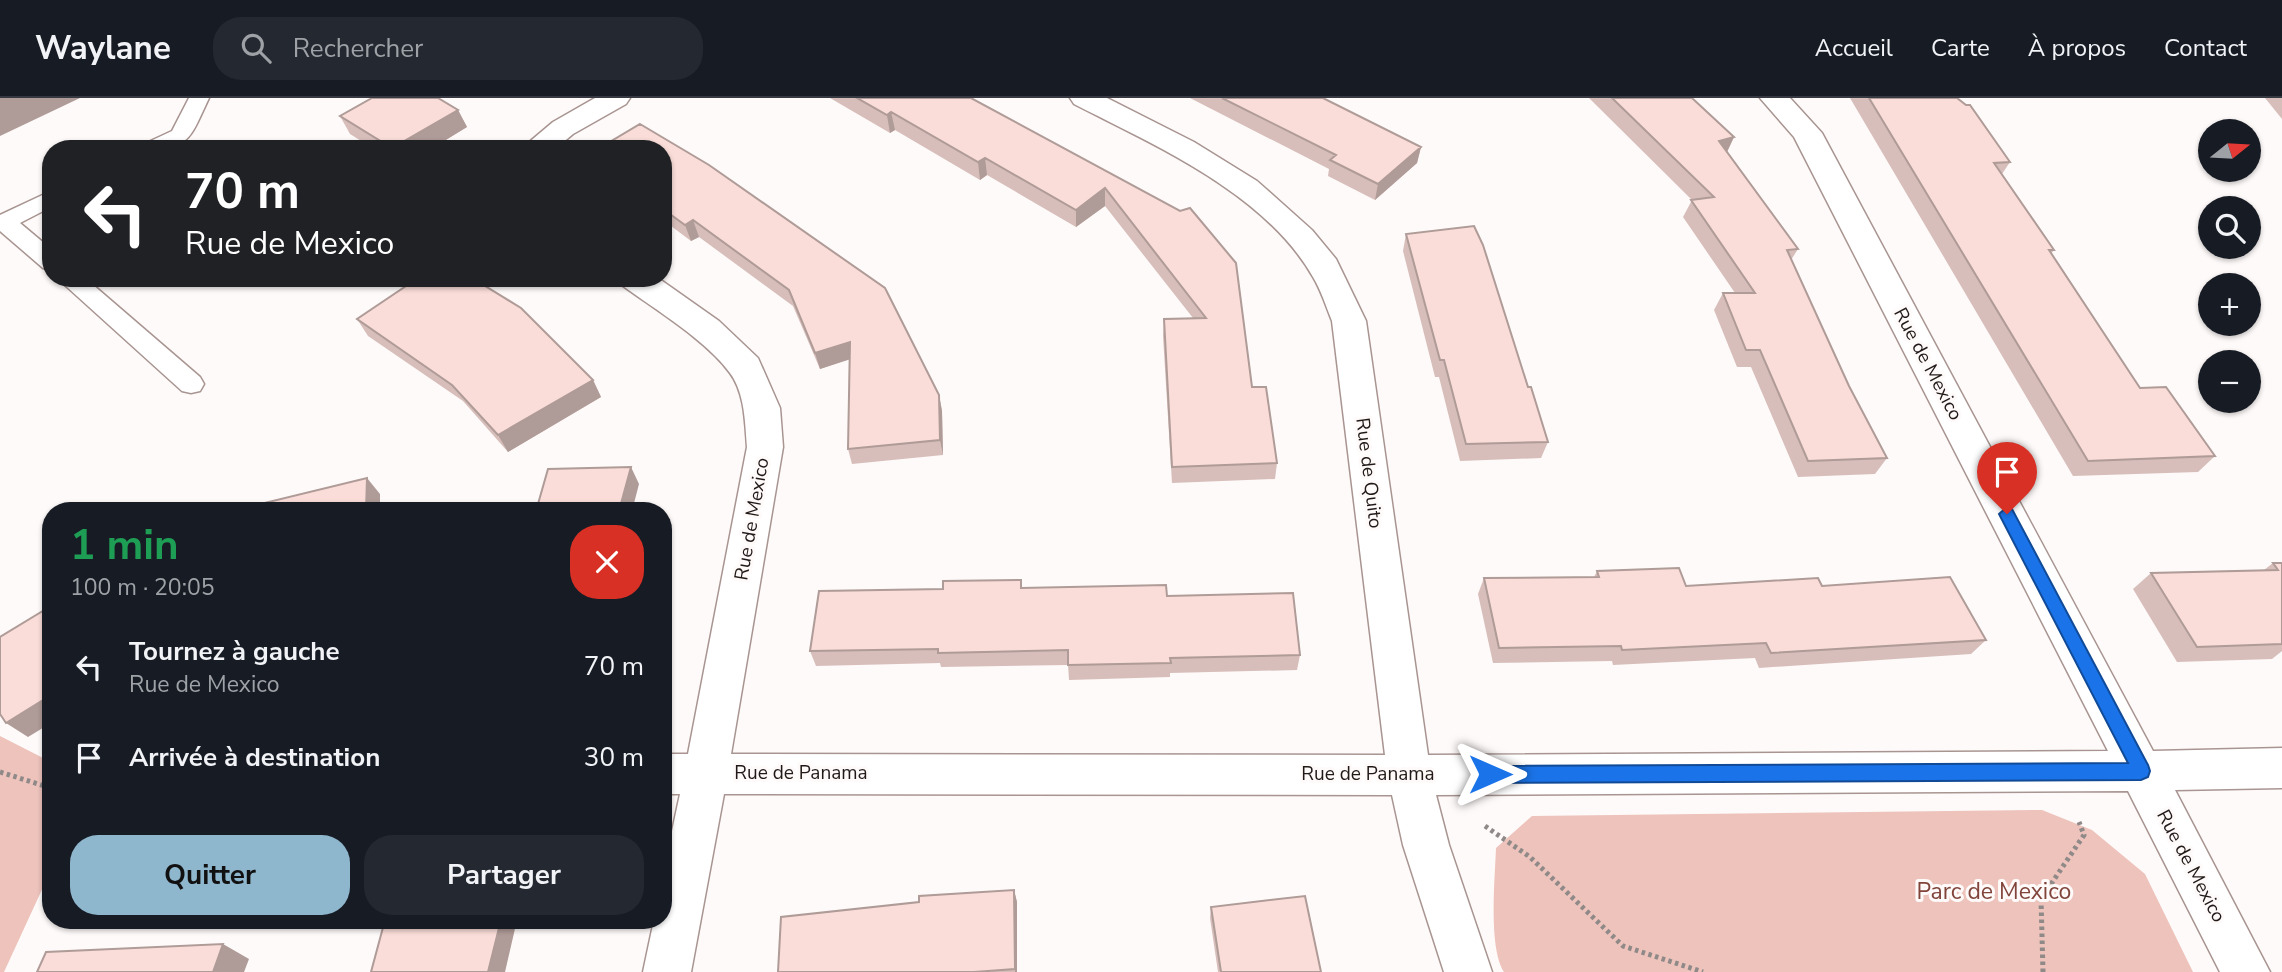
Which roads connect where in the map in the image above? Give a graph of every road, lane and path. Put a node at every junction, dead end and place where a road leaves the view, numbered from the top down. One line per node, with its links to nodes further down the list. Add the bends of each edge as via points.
1 (199, 98): 5 (lane, via 181,135)
2 (616, 98): 6 (street)
3 (1084, 98): 17 (street, Rue de Quito, via 1245,186 1286,221 1325,268 1349,321)
4 (1774, 98): 14 (street, Rue de Mexico, via 1807,133)
5 (171, 140)
6 (548, 140)
7 (42, 203): 8 (lane, via 4,222)
8 (42, 254)
9 (79, 287): 11 (lane)
10 (647, 287): 16 (street, Rue de Mexico, via 707,330 746,367 762,408 765,447)
11 (191, 384)
12 (2282, 768): 14 (street, Rue de Panama)
13 (2062, 771): 14 (street, Rue de Panama); 17 (street, Rue de Panama); 25 (path, via 2084,835 2041,899)
14 (2141, 771): 26 (street, Rue de Mexico)
15 (0, 772): 18 (path)
16 (685, 773): 17 (street, Rue de Panama); 20 (street, Rue de Mexico)
17 (1409, 775): 23 (street, Rue de Quito, via 1426,845)
18 (42, 785)
19 (1475, 819): 24 (path, via 1530,857 1623,946)
20 (672, 917)
21 (671, 929): 22 (street, Rue de Mexico)
22 (667, 972)
23 (1468, 972)
24 (1703, 972)
25 (2043, 972)
26 (2246, 972)

